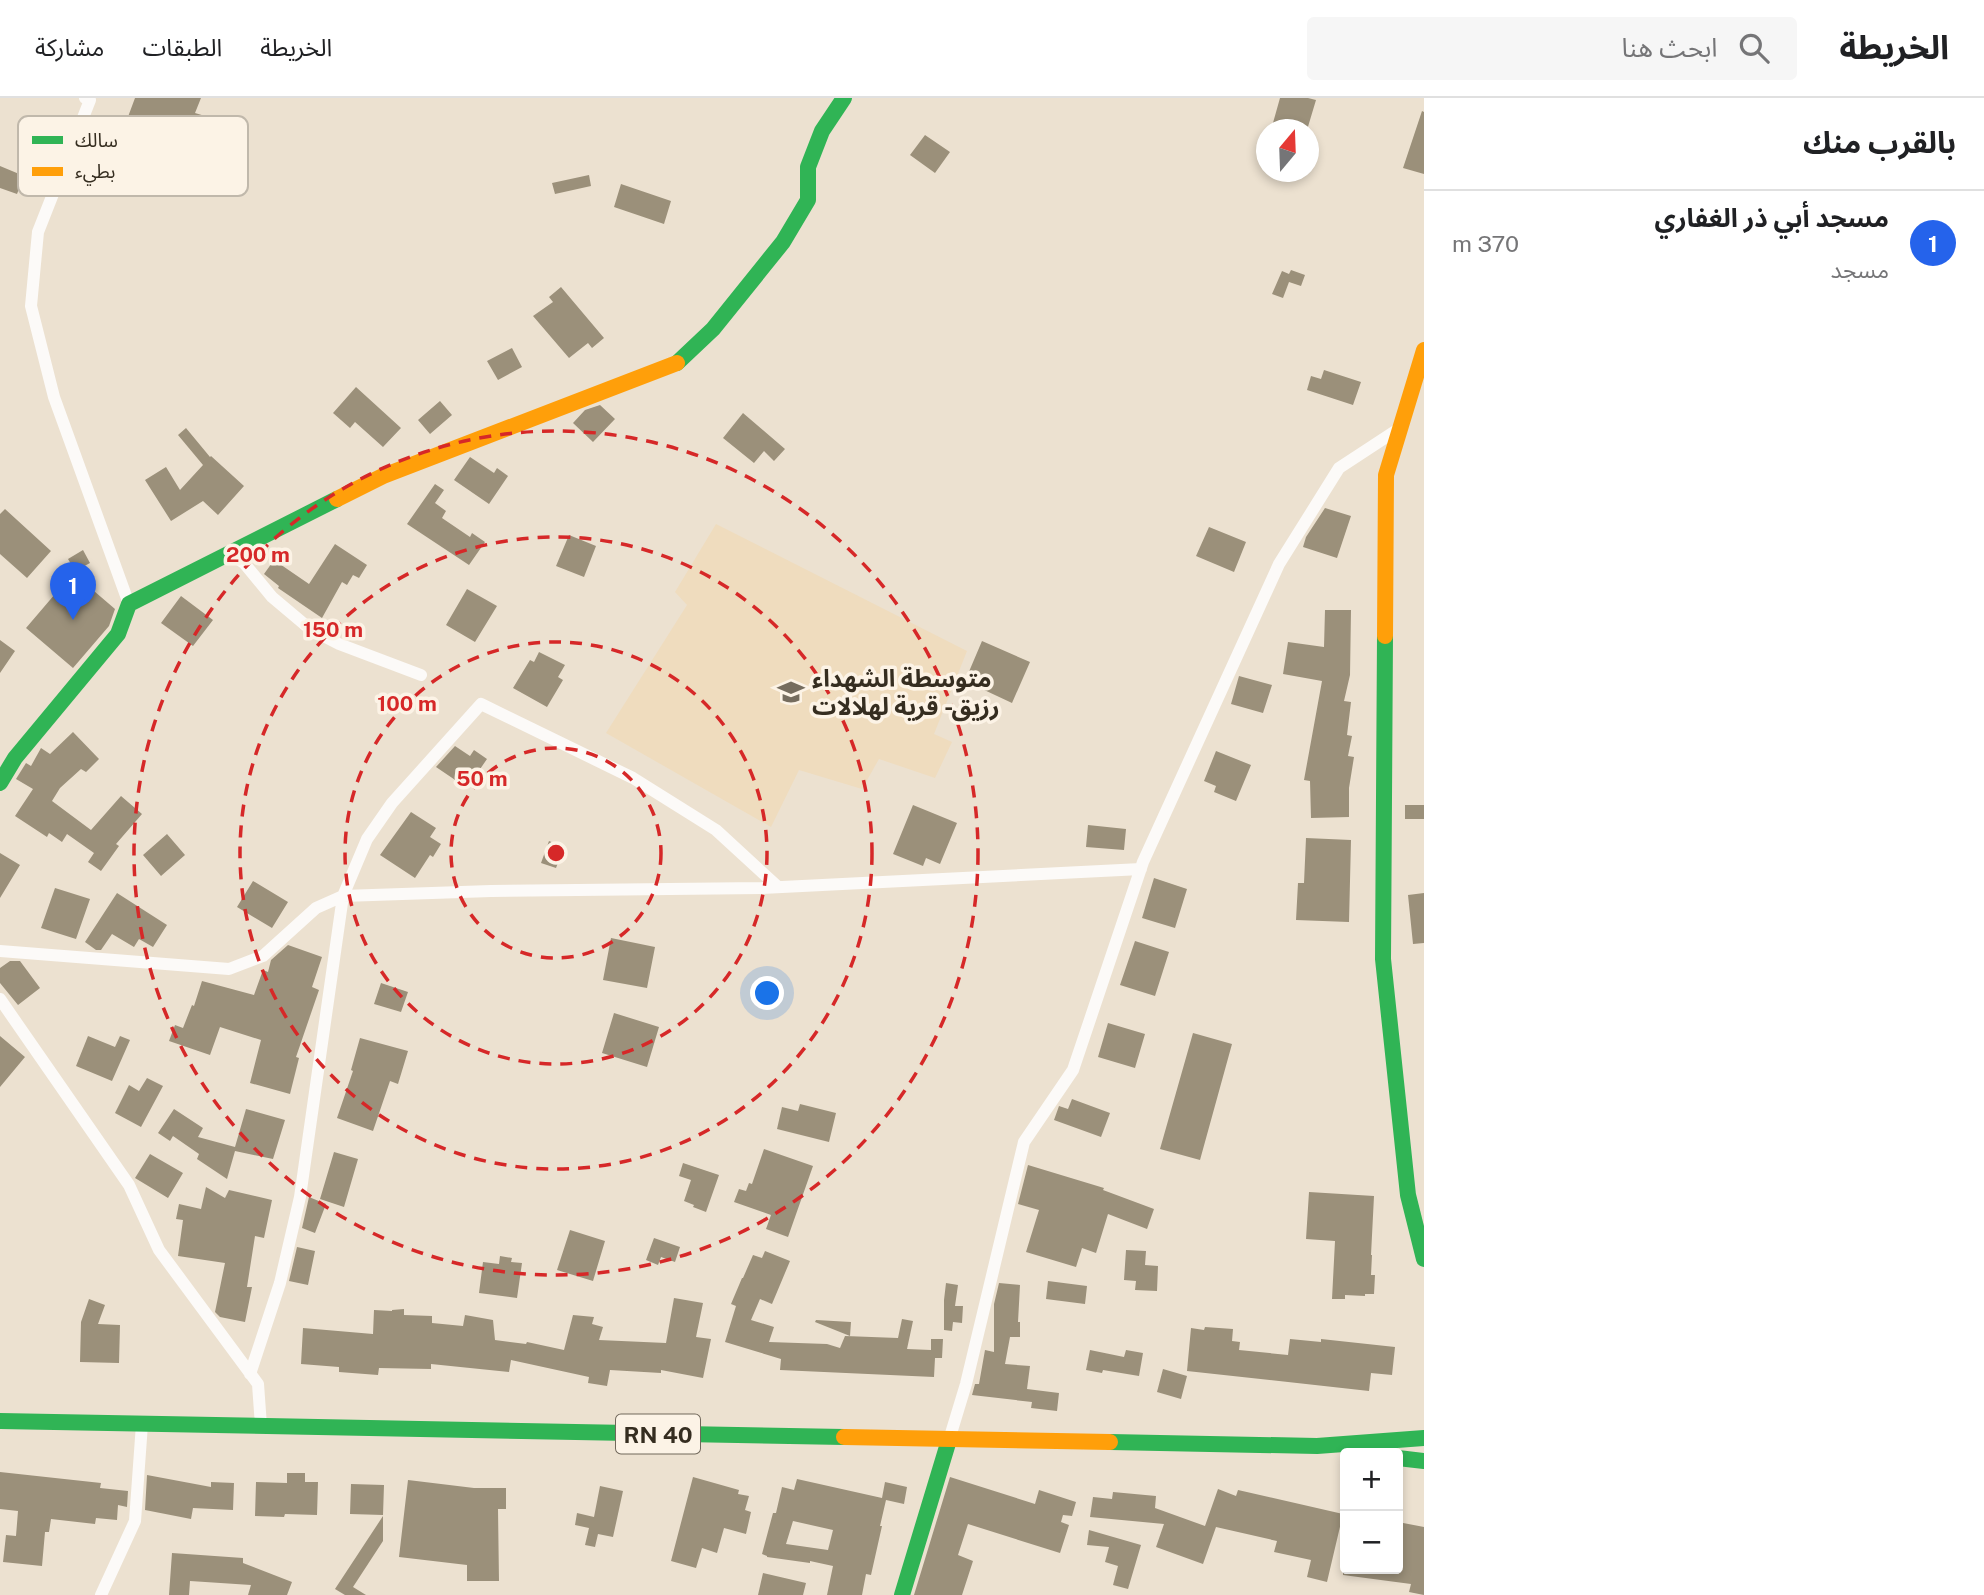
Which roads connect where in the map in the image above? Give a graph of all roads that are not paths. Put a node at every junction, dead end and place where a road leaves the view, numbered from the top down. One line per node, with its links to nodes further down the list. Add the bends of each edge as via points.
1 (86, 98): 3 (street, via 90,100)
2 (844, 98): 7 (street, via 822,131 808,167 808,200 783,242 713,329 677,363 383,477)
3 (84, 116)
4 (52, 196): 8 (street, via 38,232 31,306 54,397)
5 (1424, 350): 6 (street)
6 (1401, 428): 11 (street, via 1339,468 1279,564); 16 (street, via 1386,475 1383,959 1408,1195)
7 (231, 554): 8 (street); 9 (street, via 310,629)
8 (129, 604): 10 (street, via 118,634 15,758)
9 (421, 675)
10 (0, 783)
11 (1141, 869): 12 (street); 22 (street, via 1073,1070 1024,1142)
12 (778, 887): 13 (street); 13 (street, via 716,830 633,778 481,704 392,803 367,839)
13 (343, 896): 14 (street, via 316,908 263,956 229,969); 17 (street, via 300,1197 280,1283)
14 (0, 951)
15 (0, 999): 17 (street, via 129,1185 159,1250)
16 (1424, 1259)
17 (250, 1374): 20 (street, via 257,1384)
18 (0, 1421): 19 (street, RN 40)
19 (142, 1424): 20 (street, RN 40); 27 (street, via 135,1521)
20 (261, 1426): 22 (street, RN 40)
21 (1424, 1438): 23 (street, RN 40)
22 (949, 1440): 23 (street, RN 40); 28 (street)
23 (1317, 1446): 24 (street, RN 40)
24 (1340, 1450)
25 (1403, 1459): 26 (street)
26 (1424, 1461)
27 (101, 1595)
28 (902, 1595)

